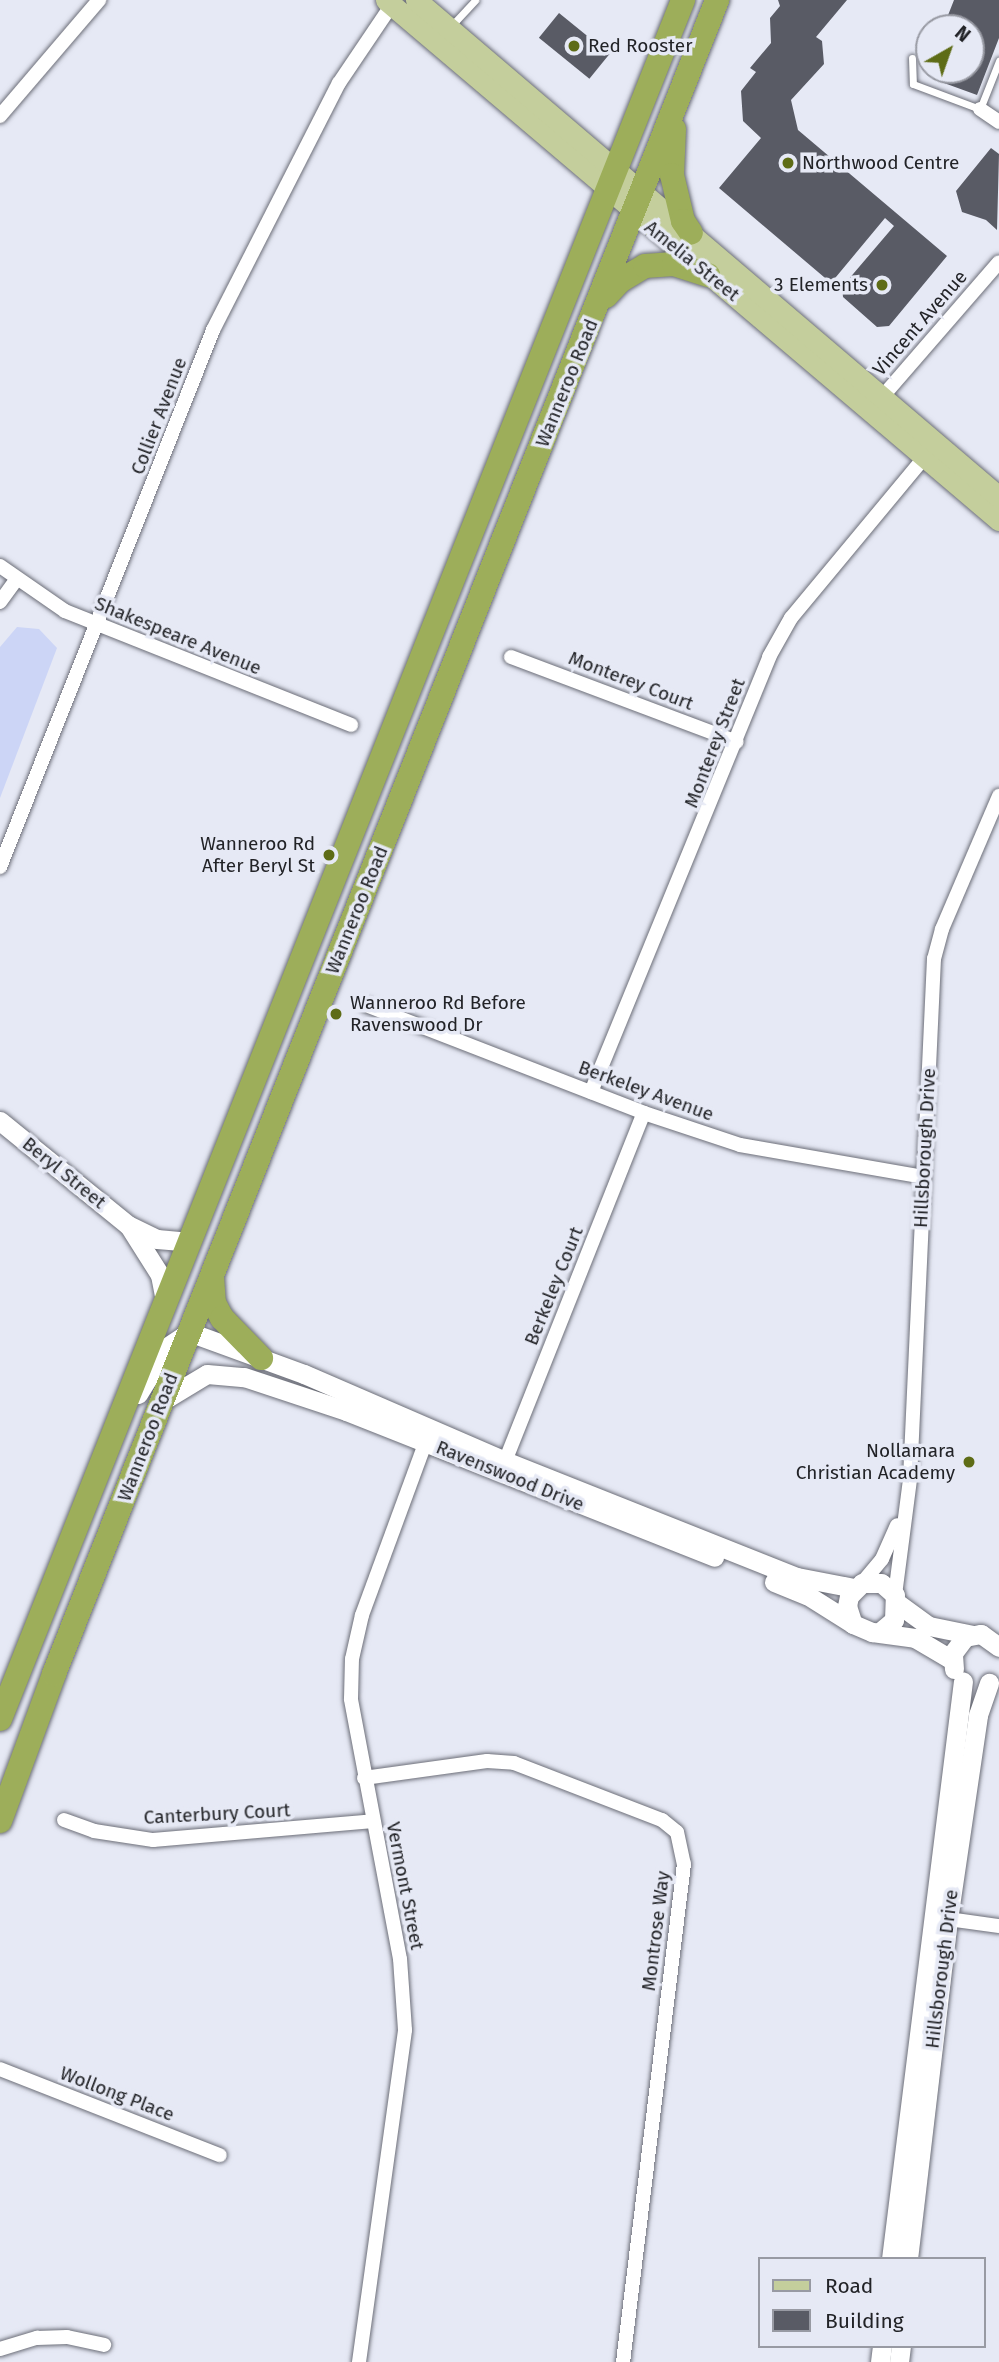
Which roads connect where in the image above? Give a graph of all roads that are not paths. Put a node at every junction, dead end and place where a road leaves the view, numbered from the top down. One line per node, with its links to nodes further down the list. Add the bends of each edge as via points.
1 (99, 0): 12 (street)
2 (416, 0): 7 (main road, Amelia Street)
3 (475, 0): 7 (lane)
4 (682, 0): 14 (highway, Wanneroo Road)
5 (717, 0): 11 (highway, Wanneroo Road)
6 (391, 2): 14 (main road, Amelia Street); 27 (street, Collier Avenue, via 342,77 256,239 213,330)
7 (449, 29): 14 (main road, Amelia Street)
8 (912, 58): 10 (lane, via 913,84)
9 (999, 61): 10 (lane)
10 (980, 109): 13 (street)
11 (674, 111): 15 (highway, Wanneroo Road); 16 (highway, via 672,175 683,221)
12 (0, 116)
13 (999, 122)
14 (610, 180): 15 (main road, Amelia Street); 39 (highway, Wanneroo Road)
15 (638, 203): 16 (main road, Amelia Street); 18 (main road, Amelia Street); 19 (highway, Wanneroo Road)
16 (691, 233): 20 (main road, Amelia Street)
17 (999, 262): 20 (street, Vincent Avenue)
18 (708, 275): 19 (highway, via 674,264 645,266 620,281); 20 (main road, Amelia Street)
19 (598, 304): 40 (highway, Wanneroo Road)
20 (878, 402): 21 (main road, Amelia Street)
21 (930, 451): 22 (main road, Amelia Street); 23 (main road, Amelia Street); 30 (street, Monterey Street, via 790,618 769,657)
22 (999, 497)
23 (999, 520)
24 (0, 566): 25 (street, Shakespeare Avenue)
25 (16, 580): 26 (street); 27 (street, Shakespeare Avenue, via 65,611)
26 (0, 602)
27 (96, 624): 29 (street, Shakespeare Avenue); 32 (street, Collier Avenue)
28 (511, 657): 30 (street, Monterey Court)
29 (351, 725)
30 (737, 742): 34 (street, Monterey Street)
31 (999, 796): 37 (street, Hillsborough Drive, via 942,929 934,960)
32 (0, 867)
33 (366, 1005): 34 (street, Berkeley Avenue)
34 (591, 1092): 35 (street, Berkeley Avenue)
35 (644, 1113): 37 (street, Berkeley Avenue, via 740,1144); 47 (street, Berkeley Court)
36 (0, 1121): 38 (street, Beryl Street)
37 (923, 1177): 48 (street, Hillsborough Drive, via 910,1479)
38 (128, 1225): 39 (street, Beryl Street, via 157,1239); 41 (street, Beryl Street, via 160,1276)
39 (190, 1242): 41 (highway, Wanneroo Road)
40 (212, 1272): 42 (highway, Wanneroo Road); 43 (highway, via 214,1303 222,1318)
41 (165, 1301): 46 (highway, Wanneroo Road)
42 (189, 1332): 43 (street, Ravenswood Drive); 44 (highway, Wanneroo Road); 46 (street, via 162,1354)
43 (261, 1358): 45 (street, Ravenswood Drive)
44 (162, 1401): 45 (street, Ravenswood Drive, via 203,1376 223,1373); 61 (highway, Wanneroo Road)
45 (428, 1436): 47 (street, Ravenswood Drive); 59 (street, Vermont Street, via 362,1615 352,1659 351,1699)
46 (112, 1437): 58 (highway, Wanneroo Road)
47 (502, 1467): 49 (street, Ravenswood Drive, via 797,1577); 51 (street, Ravenswood Drive, via 807,1595)
48 (904, 1511): 49 (street, Hillsborough Drive, via 882,1559); 50 (street, Hillsborough Drive)
49 (858, 1586): 50 (street, via 881,1583); 51 (street, via 847,1606)
50 (896, 1599): 52 (street, via 894,1620); 53 (street, via 929,1626)
51 (853, 1624): 52 (street, via 862,1630)
52 (881, 1630): 55 (street, via 915,1637)
53 (973, 1634): 54 (street); 55 (street, via 959,1642)
54 (998, 1644)
55 (952, 1660): 57 (street)
56 (996, 1677): 57 (street); 63 (street, Hillsborough Drive, via 978,1715)
57 (963, 1681): 63 (street, Hillsborough Drive)
58 (0, 1719)
59 (364, 1778): 62 (street, Vermont Street); 72 (street, Montrose Way, via 487,1760 514,1763 662,1820 677,1832 684,1864)
60 (64, 1820): 62 (street, Canterbury Court, via 94,1831 153,1840)
61 (0, 1821)
62 (373, 1821): 71 (street, Vermont Street, via 400,1959 405,2029)
63 (941, 1918): 64 (street); 67 (street, Hillsborough Drive); 68 (street, Hillsborough Drive)
64 (999, 1926)
65 (0, 2069): 66 (street, Wollong Place)
66 (220, 2155)
67 (891, 2257)
68 (908, 2257)
69 (104, 2345): 70 (street, via 67,2337 37,2338)
70 (0, 2349)
71 (359, 2362)
72 (624, 2362)

